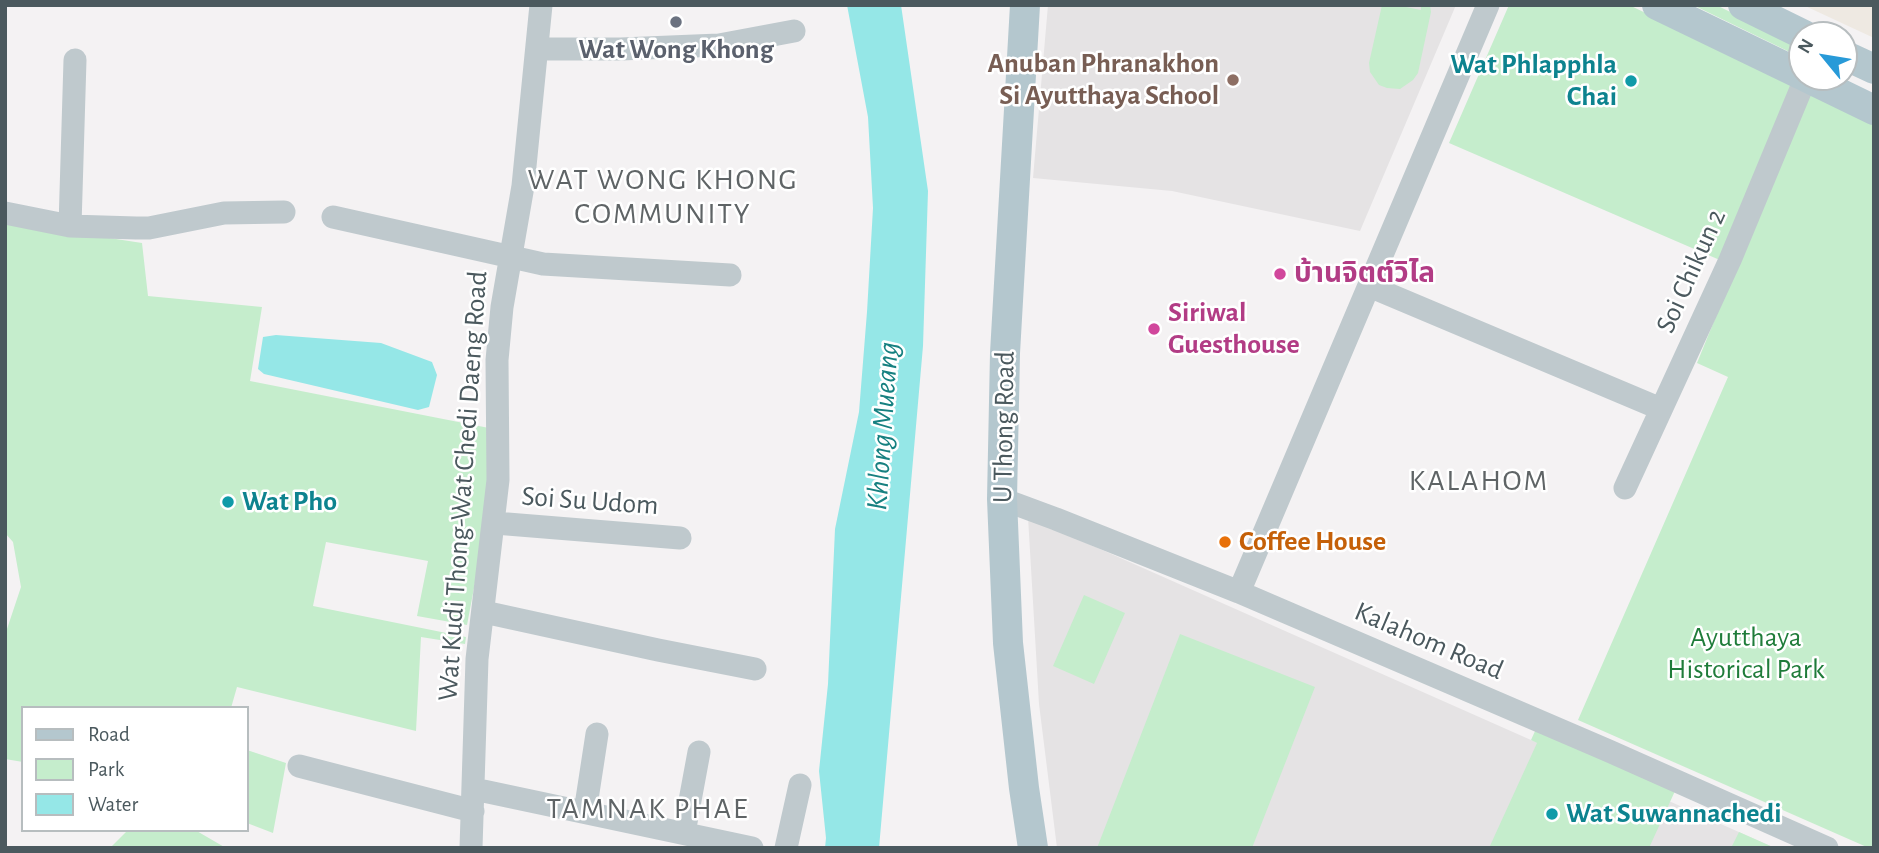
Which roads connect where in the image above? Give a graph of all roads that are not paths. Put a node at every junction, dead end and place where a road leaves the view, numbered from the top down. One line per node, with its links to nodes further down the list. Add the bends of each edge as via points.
1 (541, 5): 8 (street, Wat Kudi Thong-Wat Chedi Daeng Road)
2 (1025, 5): 25 (main road, U Thong Road)
3 (1488, 5): 22 (street)
4 (1657, 5): 11 (main road)
5 (1743, 5): 6 (main road)
6 (1788, 27)
7 (794, 31): 8 (street, via 719,45)
8 (537, 49): 20 (street, Wat Kudi Thong-Wat Chedi Daeng Road, via 523,186)
9 (75, 60): 19 (street)
10 (1858, 62): 12 (main road)
11 (1788, 68)
12 (1874, 69)
13 (1799, 91): 23 (street, Soi Chikun 2, via 1730,260)
14 (1835, 91): 15 (main road)
15 (1874, 110)
16 (284, 212): 19 (street, via 224,213 149,228)
17 (5, 213): 19 (street)
18 (333, 217): 20 (street)
19 (70, 226)
20 (510, 256): 21 (street, via 543,264); 26 (street, Wat Kudi Thong-Wat Chedi Daeng Road, via 497,360)
21 (730, 275)
22 (1369, 286): 23 (street); 28 (street)
23 (1661, 409): 24 (street, Soi Chikun 2)
24 (1625, 488)
25 (1002, 499): 28 (street, Kalahom Road); 41 (main road, U Thong Road, via 1008,643)
26 (495, 523): 27 (street, Soi Su Udom); 29 (street, Wat Kudi Thong-Wat Chedi Daeng Road)
27 (680, 538)
28 (1239, 592): 42 (street, Kalahom Road)
29 (484, 612): 30 (street); 35 (street, Wat Kudi Thong-Wat Chedi Daeng Road, via 477,659)
30 (755, 669)
31 (597, 734): 36 (street)
32 (699, 752): 37 (street)
33 (299, 766): 35 (street)
34 (800, 785): 40 (street)
35 (473, 800): 36 (street); 38 (street, Wat Kudi Thong-Wat Chedi Daeng Road)
36 (585, 812): 37 (street)
37 (684, 833): 39 (street)
38 (471, 848)
39 (752, 848)
40 (786, 848)
41 (1033, 848)
42 (1828, 848)

